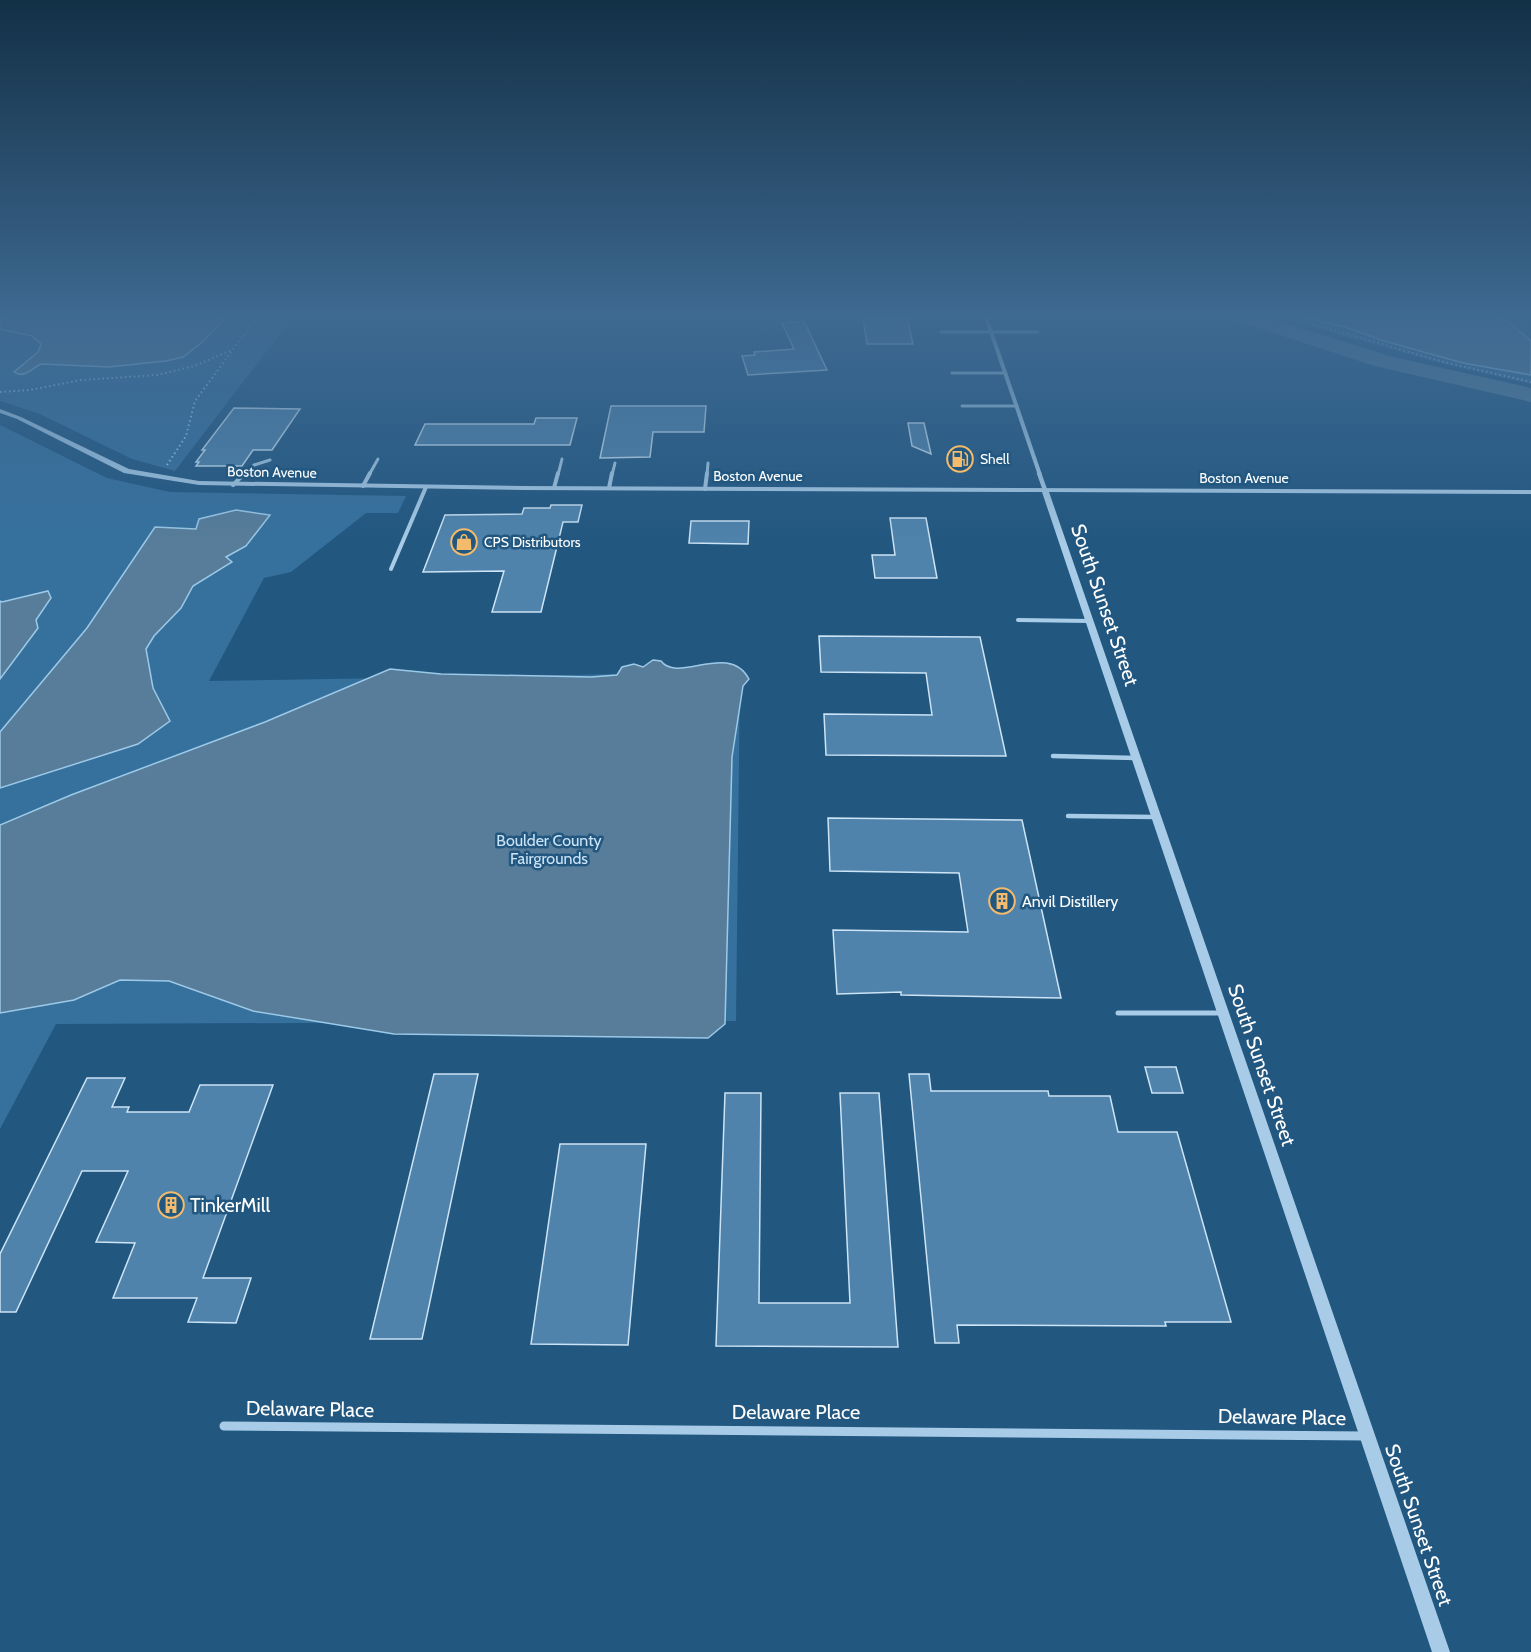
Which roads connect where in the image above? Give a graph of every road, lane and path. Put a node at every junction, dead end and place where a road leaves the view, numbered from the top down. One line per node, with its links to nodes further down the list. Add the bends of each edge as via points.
1 (201, 391): 11 (path, via 186,436)
2 (1012, 391): 4 (street)
3 (962, 406): 4 (lane)
4 (1017, 406): 18 (street)
5 (0, 411): 12 (street, Boston Avenue, via 127,471 190,483)
6 (378, 459): 13 (lane)
7 (562, 459): 15 (lane)
8 (270, 460): 12 (lane, via 254,465)
9 (615, 463): 16 (lane)
10 (708, 463): 17 (lane)
11 (165, 469)
12 (233, 485): 13 (street, Boston Avenue)
13 (363, 486): 14 (street, Boston Avenue)
14 (426, 487): 15 (street, Boston Avenue); 20 (lane)
15 (554, 488): 16 (street, Boston Avenue)
16 (609, 488): 17 (street, Boston Avenue)
17 (705, 489): 18 (street, Boston Avenue)
18 (1045, 490): 19 (street, Boston Avenue); 22 (street, South Sunset Street)
19 (1531, 492)
20 (391, 569)
21 (1018, 620): 22 (lane)
22 (1090, 621): 24 (street, South Sunset Street)
23 (1053, 756): 24 (lane)
24 (1137, 758): 26 (street, South Sunset Street)
25 (1068, 816): 26 (lane)
26 (1157, 817): 28 (street, South Sunset Street)
27 (1118, 1013): 28 (lane)
28 (1224, 1013): 30 (street, South Sunset Street)
29 (224, 1426): 30 (street, Delaware Place)
30 (1368, 1436): 31 (street, South Sunset Street)
31 (1441, 1652)

